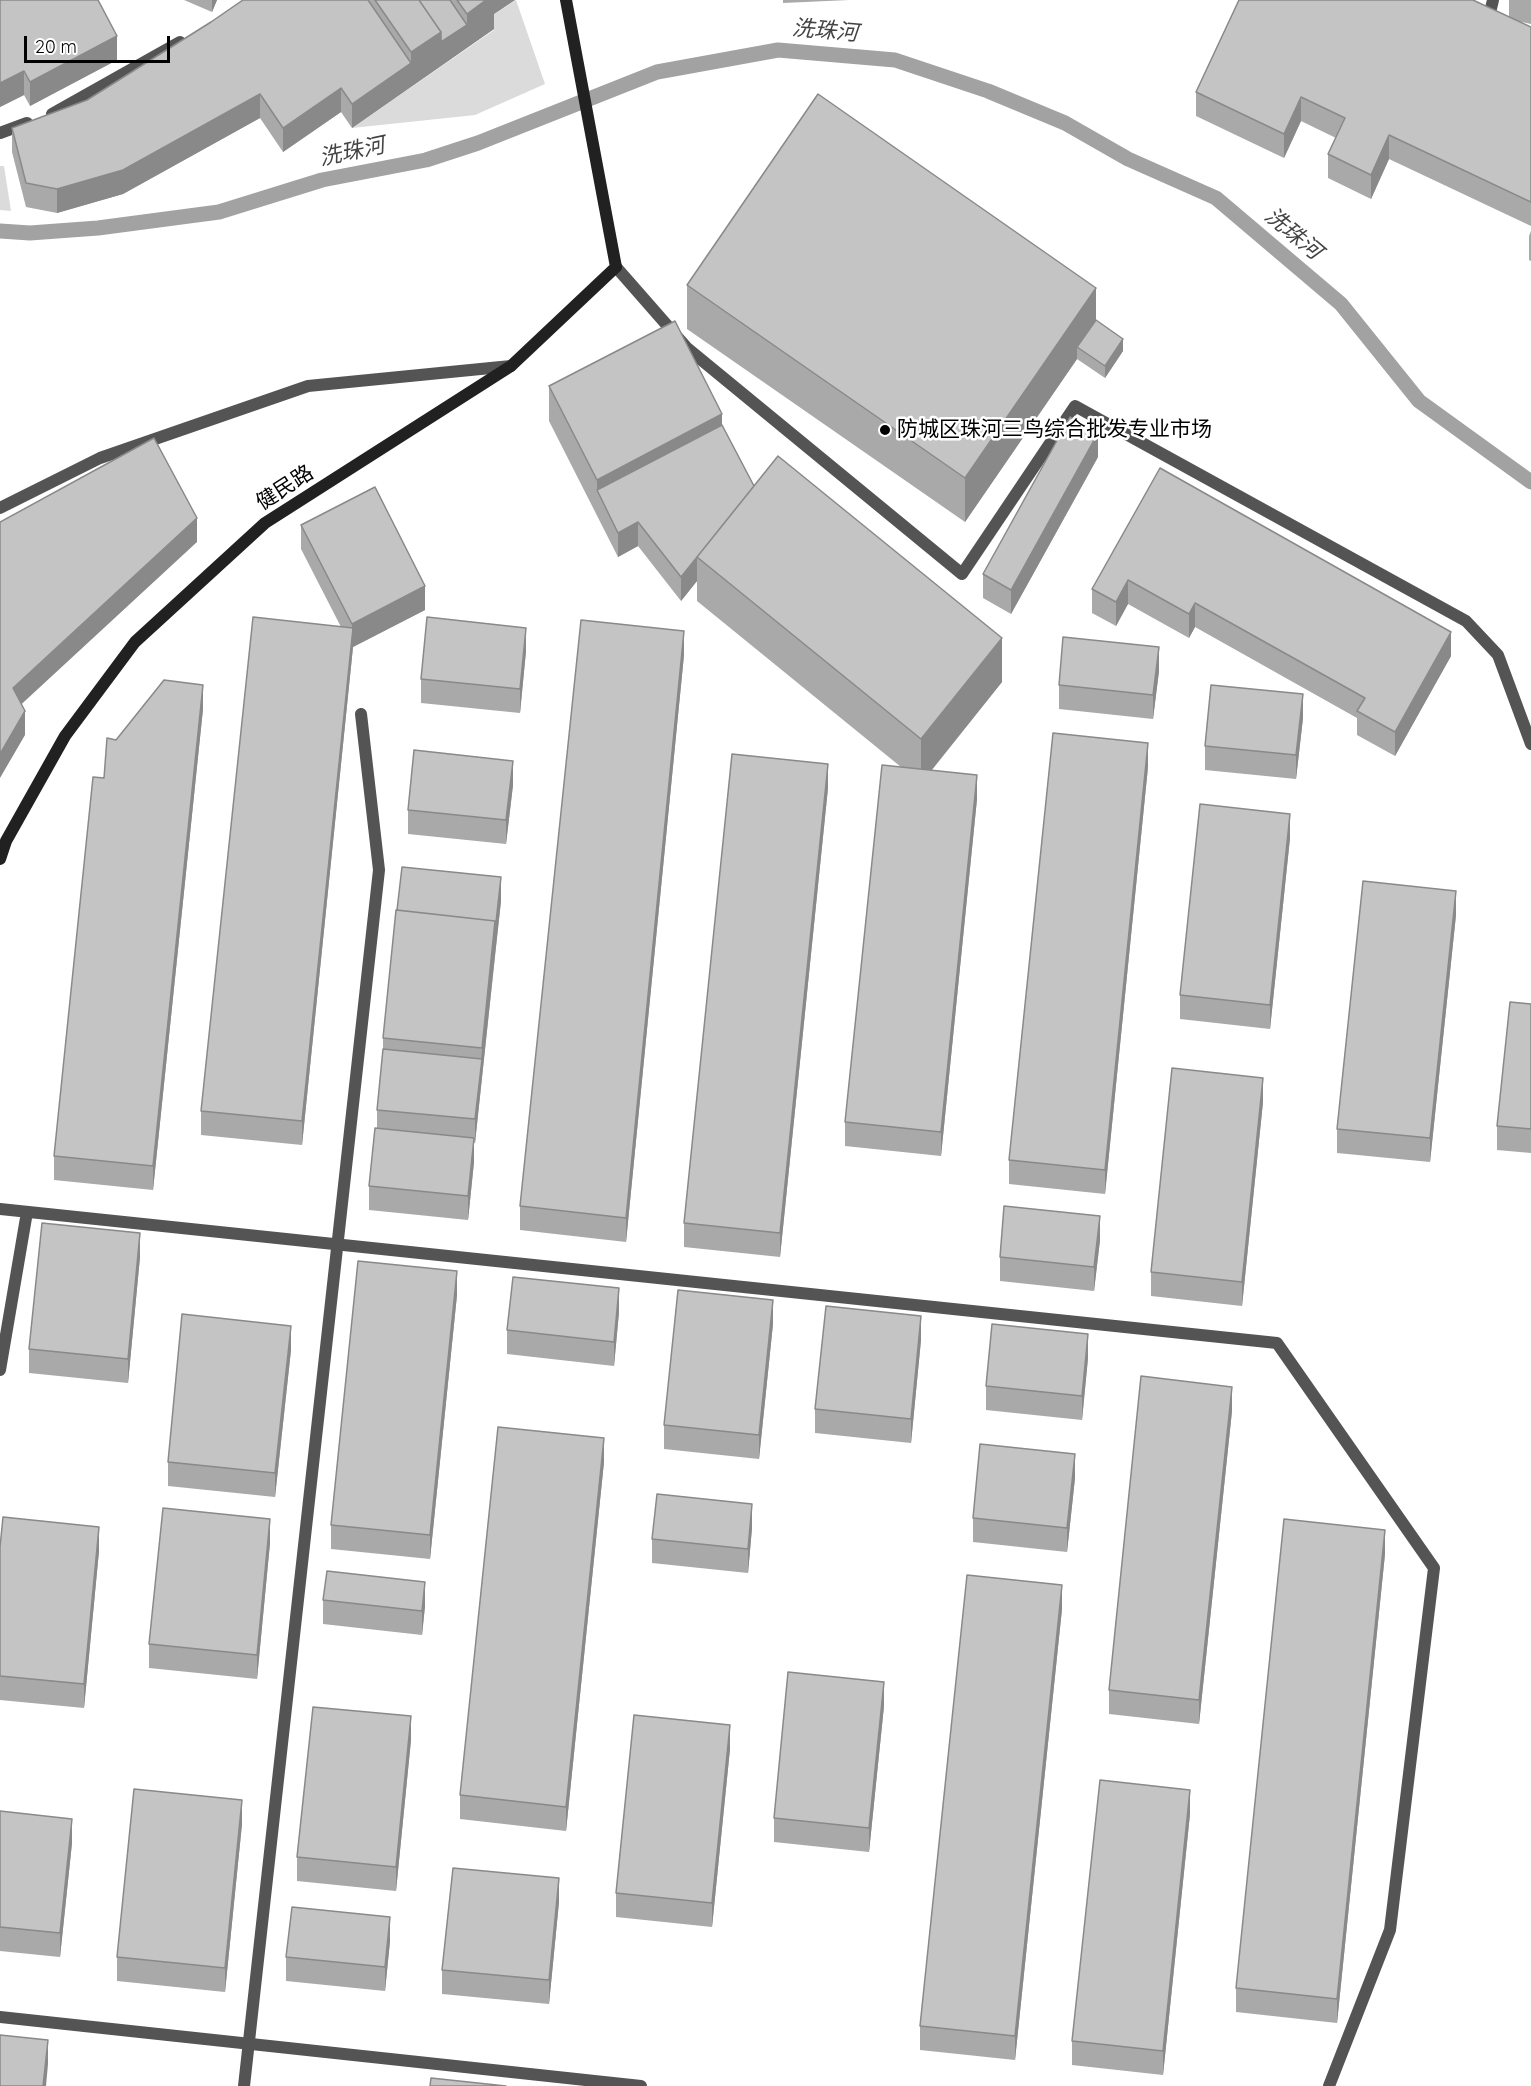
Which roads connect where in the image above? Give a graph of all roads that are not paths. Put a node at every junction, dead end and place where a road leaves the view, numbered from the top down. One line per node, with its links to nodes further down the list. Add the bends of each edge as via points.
1 (566, 0): 6 (street)
2 (1493, 0): 3 (street)
3 (1489, 21)
4 (192, 35): 5 (street, via 61,111)
5 (0, 133)
6 (616, 267): 7 (street, 健民路); 10 (street, via 687,348 962,574 1075,406 1466,621 1498,655)
7 (511, 366): 8 (street, via 308,386 100,458); 11 (street, 健民路, via 265,523 135,642 65,736 6,841)
8 (0, 508)
9 (361, 714): 14 (street, via 379,870)
10 (1531, 744)
11 (0, 859)
12 (0, 1209): 13 (street)
13 (27, 1212): 14 (street); 15 (street)
14 (338, 1244): 17 (street); 20 (street, via 1277,1343 1434,1568 1390,1930)
15 (0, 1370)
16 (0, 2017): 17 (street)
17 (249, 2044): 18 (street); 19 (street)
18 (244, 2086)
19 (641, 2086)
20 (1329, 2086)

